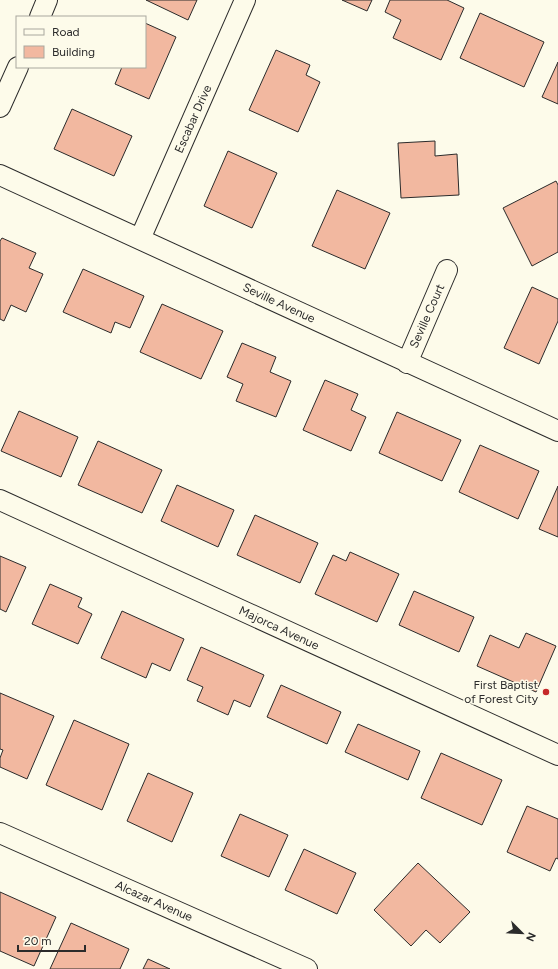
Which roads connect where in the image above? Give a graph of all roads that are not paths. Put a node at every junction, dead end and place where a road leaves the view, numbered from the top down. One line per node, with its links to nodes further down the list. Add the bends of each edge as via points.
1 (47, 0): 3 (street)
2 (245, 0): 7 (street, Escabar Drive)
3 (40, 16)
4 (18, 68): 5 (street)
5 (0, 107)
6 (0, 175): 7 (street, Seville Avenue)
7 (140, 239): 9 (street, Seville Avenue)
8 (448, 270): 9 (street, Seville Court)
9 (407, 363): 10 (street, Seville Avenue)
10 (558, 431)
11 (0, 500): 12 (street, Majorca Avenue)
12 (558, 755)
13 (0, 833): 14 (street, Alcazar Avenue)
14 (307, 969)

